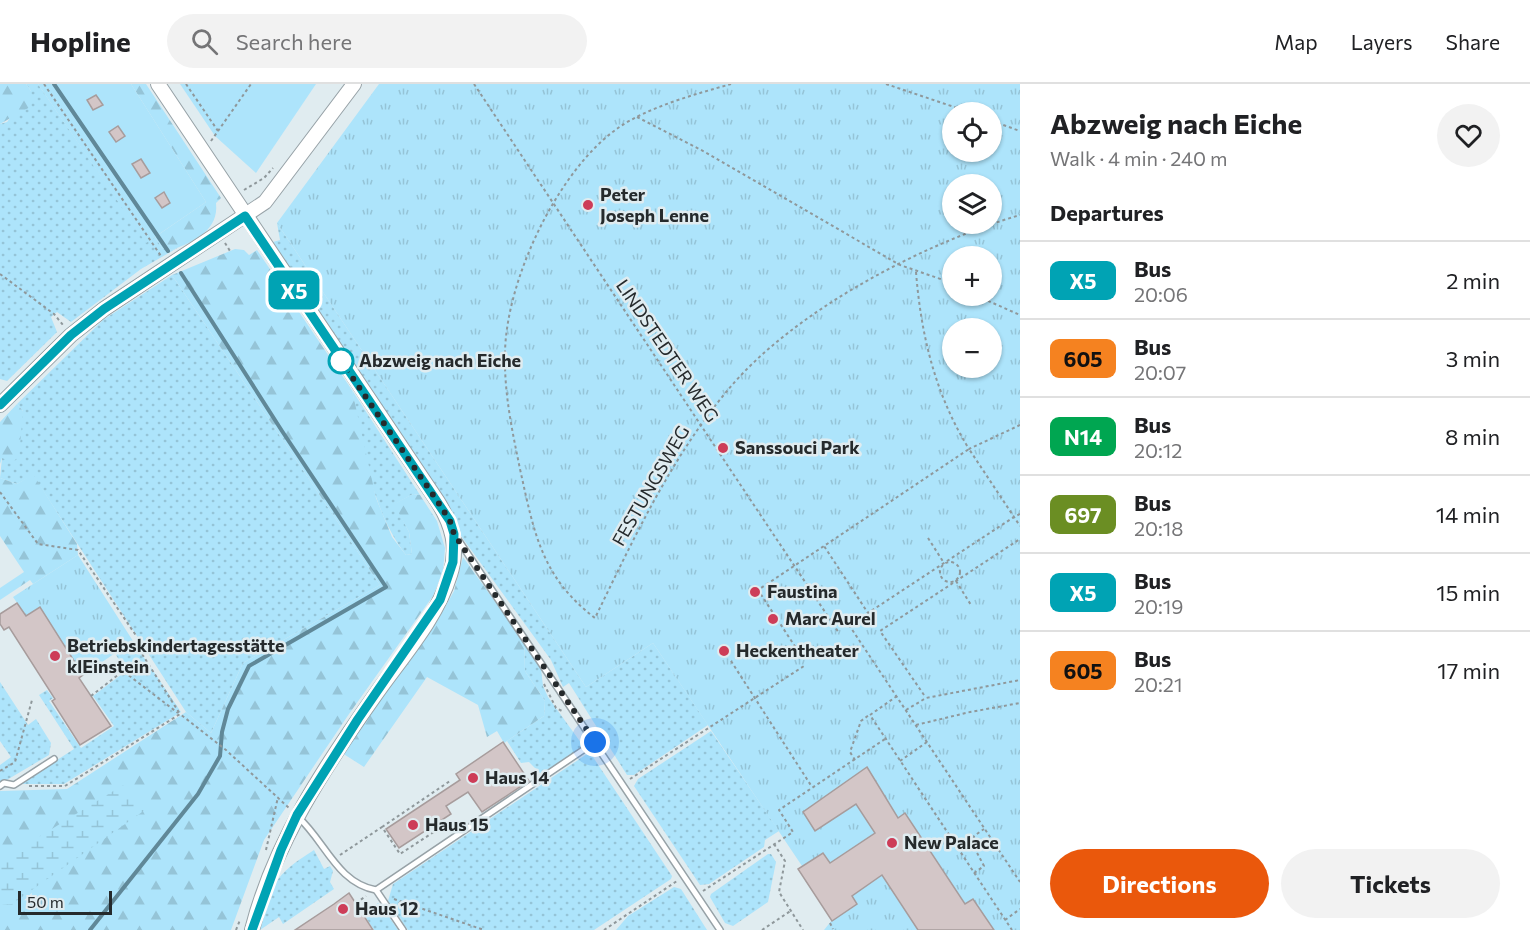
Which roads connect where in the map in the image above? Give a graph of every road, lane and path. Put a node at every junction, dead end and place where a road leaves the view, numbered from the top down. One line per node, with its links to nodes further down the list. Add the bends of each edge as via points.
1 (44, 84): 19 (path)
2 (158, 84): 14 (street)
3 (186, 84): 12 (path)
4 (251, 84): 12 (path)
5 (354, 84): 17 (street, via 265,202)
6 (474, 84): 15 (path, LINDSTEDTER WEG)
7 (732, 84): 10 (path)
8 (886, 84): 9 (path)
9 (942, 103)
10 (637, 117): 15 (path, via 608,135 588,154); 18 (path)
11 (1002, 125): 13 (path)
12 (218, 131): 14 (path)
13 (1020, 131)
14 (201, 152): 17 (street)
15 (553, 202): 28 (path, LINDSTEDTER WEG); 28 (path, FESTUNGSWEG, via 532,245 509,321 505,392 537,540 559,584 595,618 662,487)
16 (1020, 215): 18 (path, FESTUNGSWEG, via 971,231)
17 (245, 216): 19 (street); 34 (street, via 438,502)
18 (900, 265): 20 (path); 28 (path, FESTUNGSWEG, via 850,291 782,339 726,391)
19 (167, 266): 26 (street, via 81,326)
20 (916, 272): 22 (path); 29 (path, via 920,318 934,374 950,419)
21 (0, 274): 25 (path, via 54,314)
22 (942, 280)
23 (1000, 306): 24 (path)
24 (1020, 315)
25 (67, 330)
26 (0, 405)
27 (1020, 425): 29 (path)
28 (701, 427): 39 (path, LINDSTEDTER WEG)
29 (969, 448): 32 (path); 37 (path)
30 (0, 492): 55 (path, via 38,544 78,550 137,637 142,654)
31 (1020, 514): 32 (path)
32 (1014, 517): 33 (path); 38 (path)
33 (1020, 526)
34 (454, 534): 59 (lane); 70 (street, via 451,572 440,600)
35 (928, 538): 38 (path)
36 (1020, 539): 40 (path)
37 (824, 546): 38 (path, via 868,613); 39 (path)
38 (944, 563): 40 (path, via 949,561 958,566); 40 (path, via 939,572 941,577)
39 (794, 566): 43 (path, LINDSTEDTER WEG); 44 (path, via 758,590)
40 (956, 581): 41 (path); 48 (path, via 880,631)
41 (971, 604)
42 (849, 626): 50 (path)
43 (839, 633)
44 (802, 657)
45 (731, 661): 51 (path)
46 (804, 666): 51 (path)
47 (1020, 680): 54 (path, via 926,698)
48 (924, 695)
49 (91, 696): 55 (path, via 123,671)
50 (897, 696): 54 (path); 56 (path)
51 (756, 698): 66 (path); 69 (path)
52 (32, 700): 64 (path, via 15,762)
53 (1020, 703): 57 (path)
54 (906, 710): 57 (path)
55 (180, 714): 67 (path, via 65,786); 70 (path)
56 (870, 715): 58 (path); 62 (path, via 861,721 850,752)
57 (916, 725): 60 (path)
58 (885, 739): 62 (path); 63 (path)
59 (595, 742): 66 (lane); 79 (lane)
60 (927, 742): 63 (path); 73 (path)
61 (54, 759): 67 (lane)
62 (855, 760): 69 (path)
63 (900, 761): 76 (path)
64 (0, 771)
65 (450, 781): 72 (path)
66 (623, 784): 77 (lane)
67 (14, 785): 68 (lane)
68 (0, 786)
69 (812, 787): 74 (path, via 779,810 793,832)
70 (297, 815): 75 (lane, via 313,830); 87 (street)
71 (440, 821): 72 (path, via 442,826 400,854)
72 (382, 827): 75 (path)
73 (984, 829): 76 (path, via 974,836 973,842 984,866); 78 (path)
74 (774, 844): 80 (path); 83 (path, via 785,861 779,892)
75 (333, 860): 79 (lane, via 353,882)
76 (974, 873): 84 (path)
77 (685, 876): 80 (lane); 90 (path)
78 (1020, 882)
79 (376, 890): 81 (path); 88 (lane); 89 (path, via 386,897)
80 (697, 895): 91 (lane)
81 (356, 903)
82 (1020, 909): 84 (path)
83 (792, 910): 92 (path); 93 (path)
84 (1005, 920): 94 (path)
85 (830, 923): 86 (path)
86 (833, 929)
87 (252, 930)
88 (403, 930)
89 (484, 930)
90 (604, 930)
91 (720, 930)
92 (762, 930)
93 (803, 930)
94 (1012, 930)

